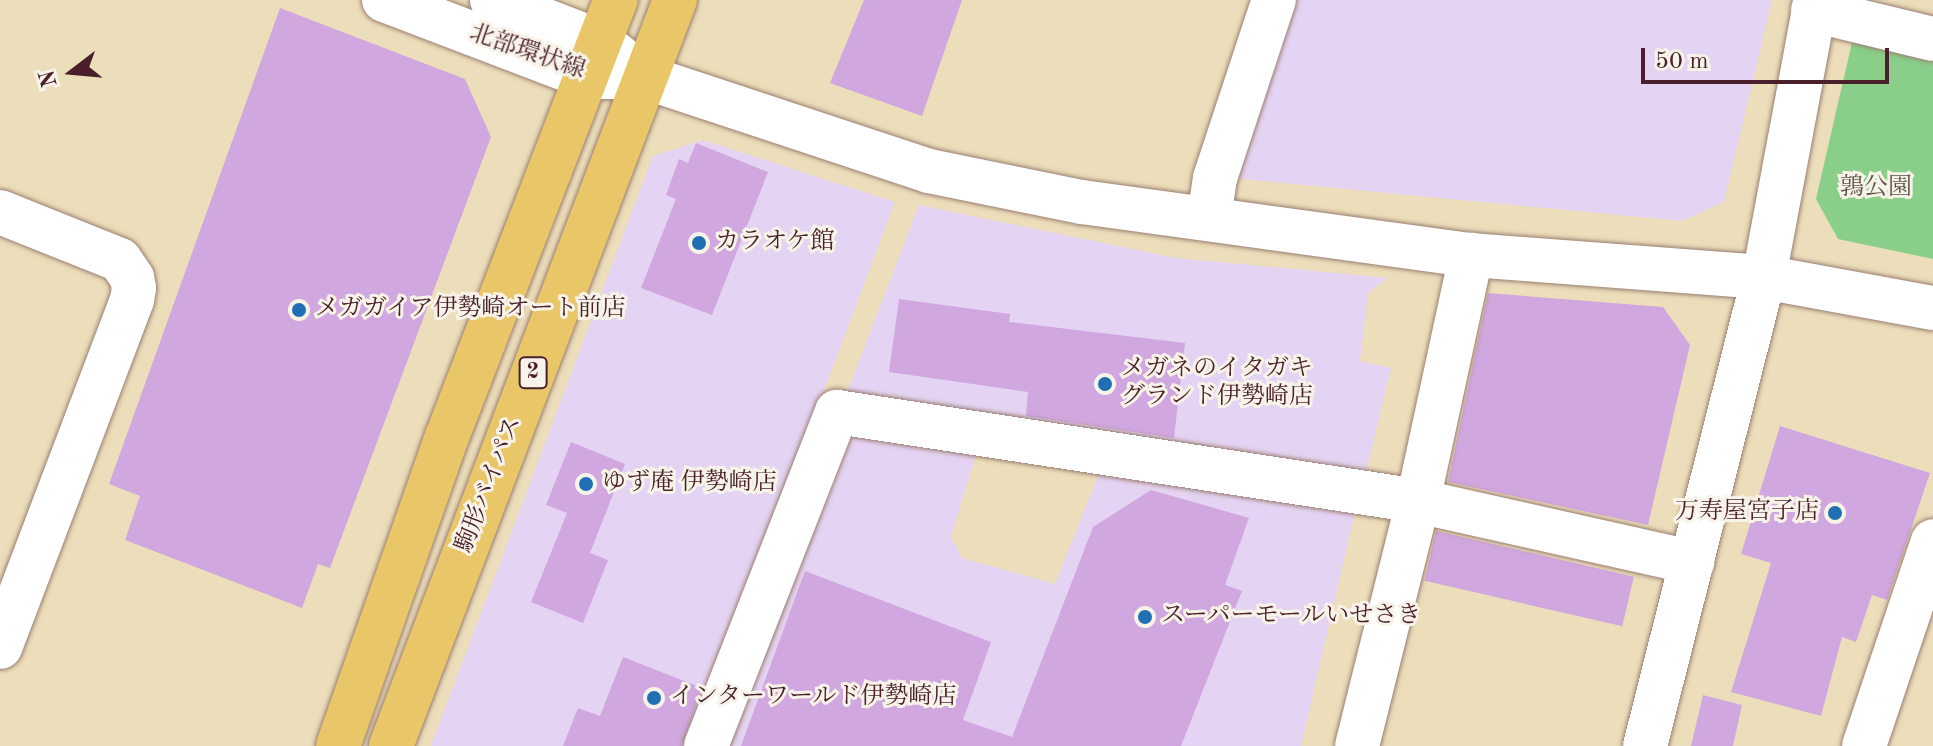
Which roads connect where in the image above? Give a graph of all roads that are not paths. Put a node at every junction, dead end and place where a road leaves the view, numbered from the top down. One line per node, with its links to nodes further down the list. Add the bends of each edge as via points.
1 (384, 0): 8 (street, 北部環状線)
2 (492, 0): 8 (street, 北部環状線)
3 (616, 0): 8 (main road, 2)
4 (675, 0): 9 (main road, 駒形バイパス / 2)
5 (1274, 0): 11 (street, via 1215,178)
6 (1814, 5): 7 (street); 13 (street)
7 (1933, 39)
8 (593, 59): 9 (street, 北部環状線); 19 (main road, 2, via 447,437)
9 (645, 77): 11 (street, 北部環状線, via 929,171 1082,202); 20 (main road, 駒形バイパス / 2)
10 (0, 212): 18 (street, via 120,260 134,288)
11 (1209, 218): 12 (street, 北部環状線)
12 (1471, 255): 13 (street, 北部環状線); 15 (street)
13 (1764, 277): 14 (street, 北部環状線); 17 (street)
14 (1933, 308)
15 (1418, 501): 17 (street); 21 (street, via 837,412); 22 (street)
16 (1933, 541): 24 (street)
17 (1692, 562): 23 (street)
18 (0, 647)
19 (338, 746)
20 (391, 746)
21 (706, 746)
22 (1357, 746)
23 (1645, 746)
24 (1864, 746)

